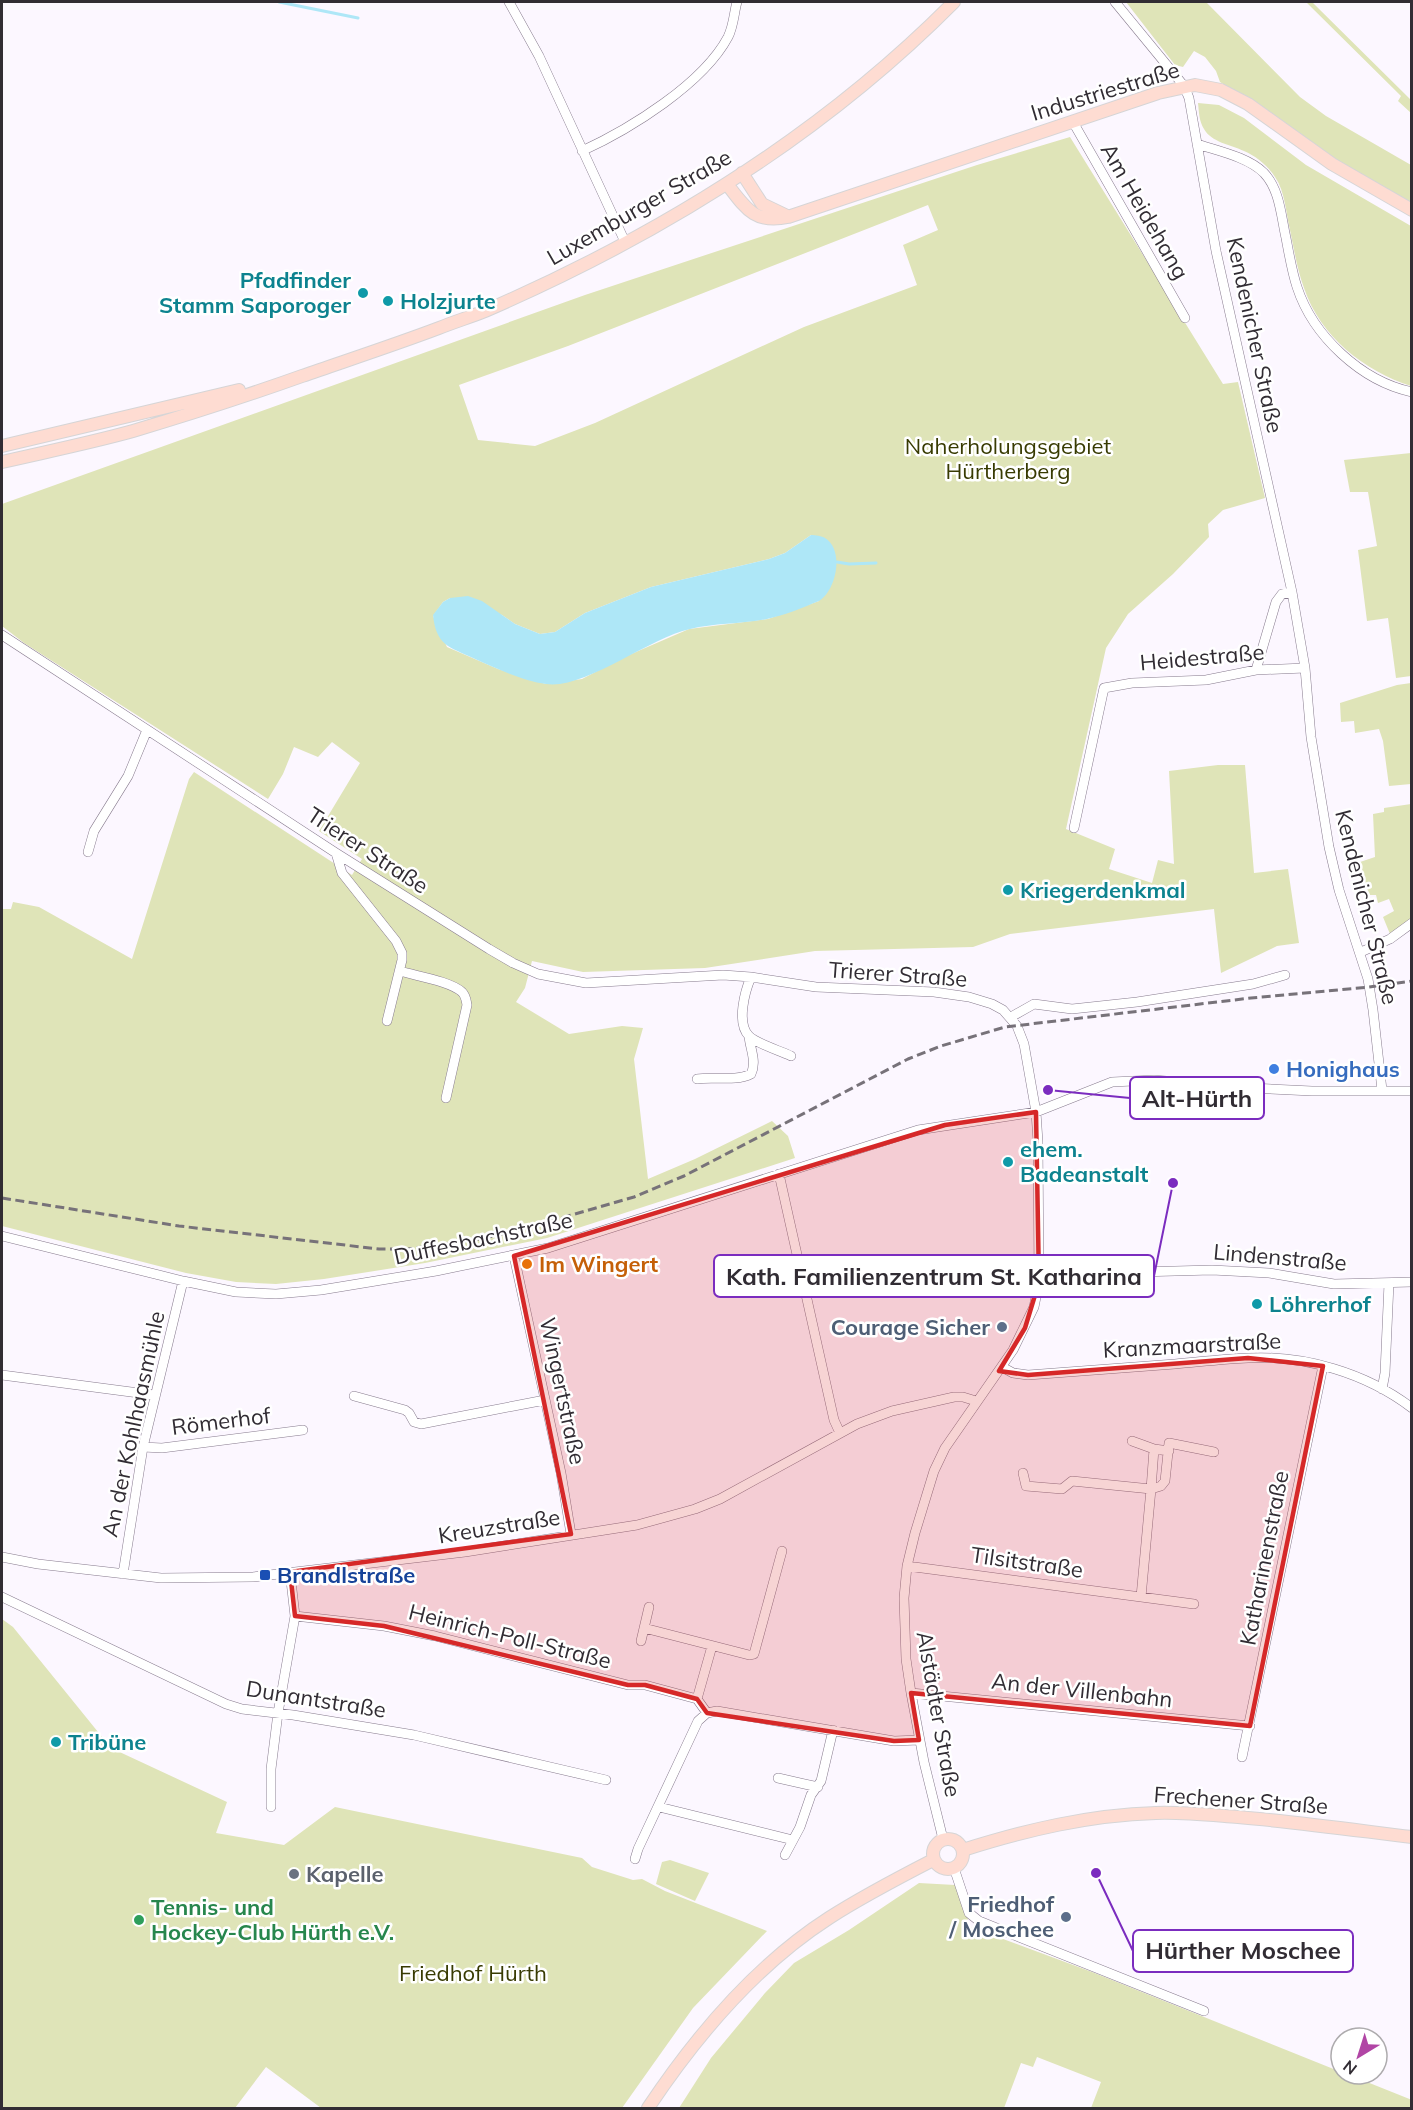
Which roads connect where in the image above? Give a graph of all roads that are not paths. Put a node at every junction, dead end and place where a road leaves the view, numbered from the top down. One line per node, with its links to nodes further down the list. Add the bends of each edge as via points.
1 (509, 2): 8 (street, via 539,56)
2 (736, 2): 8 (street, via 729,35 707,65 645,116)
3 (954, 2): 9 (main road, Luxemburger Straße, via 857,92)
4 (1115, 2): 5 (street)
5 (1184, 86): 6 (main road, Industriestraße); 7 (street, Kendenicher Straße); 11 (main road, Industriestraße, via 1203,86 1230,94 1332,164)
6 (1073, 122): 12 (main road, Industriestraße); 14 (street, Am Heidehang)
7 (1197, 144): 16 (street, via 1262,171 1276,192 1297,286 1319,329 1356,367); 19 (street, Kendenicher Straße, via 1216,251)
8 (582, 151): 13 (street)
9 (742, 173): 10 (main road, Luxemburger Straße); 12 (main road, via 762,204)
10 (728, 184): 12 (main road, Industriestraße, via 752,214 774,220); 13 (main road, Luxemburger Straße)
11 (1412, 210)
12 (788, 217)
13 (626, 244): 15 (main road, Luxemburger Straße, via 482,312)
14 (1185, 318)
15 (302, 376): 17 (main road); 18 (main road, via 131,431)
16 (1412, 393)
17 (2, 446)
18 (2, 462)
19 (1292, 592): 21 (street, Kendenicher Straße); 22 (street, via 1282,594 1276,602)
20 (2, 635): 23 (street, Trierer Straße)
21 (1305, 668): 22 (street, Heidestraße); 28 (street, Kendenicher Straße, via 1311,737 1329,847)
22 (1256, 670): 24 (street, Heidestraße, via 1206,680 1104,688)
23 (147, 730): 25 (street, via 129,776 94,831); 26 (street, Trierer Straße)
24 (1074, 828)
25 (88, 852)
26 (336, 854): 29 (street, via 342,873 396,941 402,954); 31 (street, Trierer Straße, via 489,949 538,974 586,983 723,975)
27 (1412, 923): 28 (street)
28 (1361, 952): 37 (street, Kendenicher Straße)
29 (400, 971): 33 (street); 39 (street, via 461,991 466,997)
30 (1285, 975): 32 (street, via 1253,984 1137,1002 1072,1009 1034,1004)
31 (751, 977): 32 (street, Trierer Straße, via 816,987 969,996 992,1004); 34 (street, via 743,1003 744,1028)
32 (1011, 1017): 40 (street, via 1024,1044)
33 (387, 1021)
34 (749, 1036): 35 (street); 36 (street, via 751,1074)
35 (791, 1056)
36 (697, 1078)
37 (1382, 1090): 38 (street, Duffesbachstraße); 40 (street, Duffesbachstraße, via 1312,1091 1125,1080)
38 (1412, 1091)
39 (446, 1098)
40 (1036, 1112): 41 (street, Duffesbachstraße, via 918,1130); 45 (street, Alstädter Straße)
41 (779, 1174): 43 (street, Duffesbachstraße); 58 (street)
42 (2, 1236): 44 (street, Duffesbachstraße)
43 (514, 1256): 44 (street, Duffesbachstraße, via 321,1290 276,1294 236,1292); 54 (street, Wingertstraße)
44 (183, 1281): 52 (street, An der Kohlhaasmühle)
45 (1039, 1282): 46 (street, Lindenstraße, via 1101,1282 1138,1272 1212,1270 1269,1273 1334,1284); 49 (street, Alstädter Straße, via 1025,1328)
46 (1389, 1282): 47 (street, Lindenstraße); 51 (street)
47 (1412, 1282)
48 (1323, 1365): 49 (street, Kranzmaarstraße, via 1248,1358 1028,1375 1013,1373); 51 (street, Kranzmaarstraße); 84 (street, Katharinenstraße)
49 (1002, 1366): 55 (street, Alstädter Straße)
50 (2, 1375): 52 (street)
51 (1382, 1389): 56 (street, Kranzmaarstraße)
52 (154, 1395): 60 (street, An der Kohlhaasmühle)
53 (354, 1396): 54 (street, via 405,1410 414,1422 421,1424)
54 (544, 1400): 66 (street, Wingertstraße)
55 (976, 1401): 58 (street, Kreuzstraße, via 954,1397 923,1404 872,1418); 69 (street, Alstädter Straße, via 945,1448 926,1490)
56 (1412, 1408)
57 (303, 1430): 60 (street, Römerhof, via 162,1448)
58 (840, 1433): 66 (street, Kreuzstraße, via 729,1495 695,1509 637,1525)
59 (1132, 1441): 61 (street)
60 (143, 1447): 71 (street, An der Kohlhaasmühle)
61 (1154, 1449): 62 (street); 65 (street)
62 (1169, 1451): 63 (street, via 1169,1443); 65 (street, via 1165,1481)
63 (1214, 1452)
64 (1023, 1473): 65 (street, via 1026,1486 1062,1489 1072,1481)
65 (1151, 1489): 73 (street)
66 (570, 1534): 70 (street, Kreuzstraße, via 465,1552)
67 (782, 1551): 79 (street, via 754,1654)
68 (2, 1557): 71 (street, Kreuzstraße)
69 (907, 1566): 73 (street, Tilsitstraße); 80 (street, Alstädter Straße, via 903,1624)
70 (290, 1572): 71 (street, Kreuzstraße, via 204,1578); 76 (street)
71 (123, 1574)
72 (2, 1597): 82 (street, Dunantstraße, via 226,1704)
73 (1141, 1597): 74 (street, Tilsitstraße)
74 (1194, 1604)
75 (649, 1606): 77 (street)
76 (295, 1616): 81 (street, Heinrich-Poll-Straße, via 435,1636 627,1685 645,1684); 82 (street)
77 (644, 1628): 78 (street); 79 (street)
78 (641, 1641)
79 (712, 1646): 81 (street)
80 (911, 1693): 84 (street, An der Villenbahn); 86 (street, Alstädter Straße)
81 (697, 1698): 83 (street)
82 (278, 1713): 89 (street, Dunantstraße, via 414,1735); 91 (street)
83 (707, 1713): 85 (street, via 717,1711); 92 (street, via 698,1720)
84 (1250, 1726): 87 (street, Katharinenstraße)
85 (833, 1731): 86 (street, via 894,1741); 90 (street)
86 (919, 1740): 94 (street, Alstädter Straße)
87 (1242, 1757)
88 (777, 1778): 90 (street)
89 (606, 1780)
90 (818, 1787): 95 (street)
91 (271, 1807)
92 (659, 1807): 95 (street); 98 (street)
93 (1412, 1837): 96 (main road, Frechener Straße, via 1271,1820 1156,1813 1061,1822)
94 (943, 1839): 96 (main road, via 953,1839); 99 (main road, via 934,1845)
95 (793, 1840): 97 (street)
96 (963, 1850): 100 (main road, via 960,1863)
97 (785, 1855)
98 (635, 1859)
99 (933, 1860): 100 (main road, via 942,1868); 102 (main road, via 828,1919 761,1972 691,2049)
100 (954, 1868): 101 (street, via 969,1913 979,1922)
101 (1204, 2011)
102 (648, 2109)

